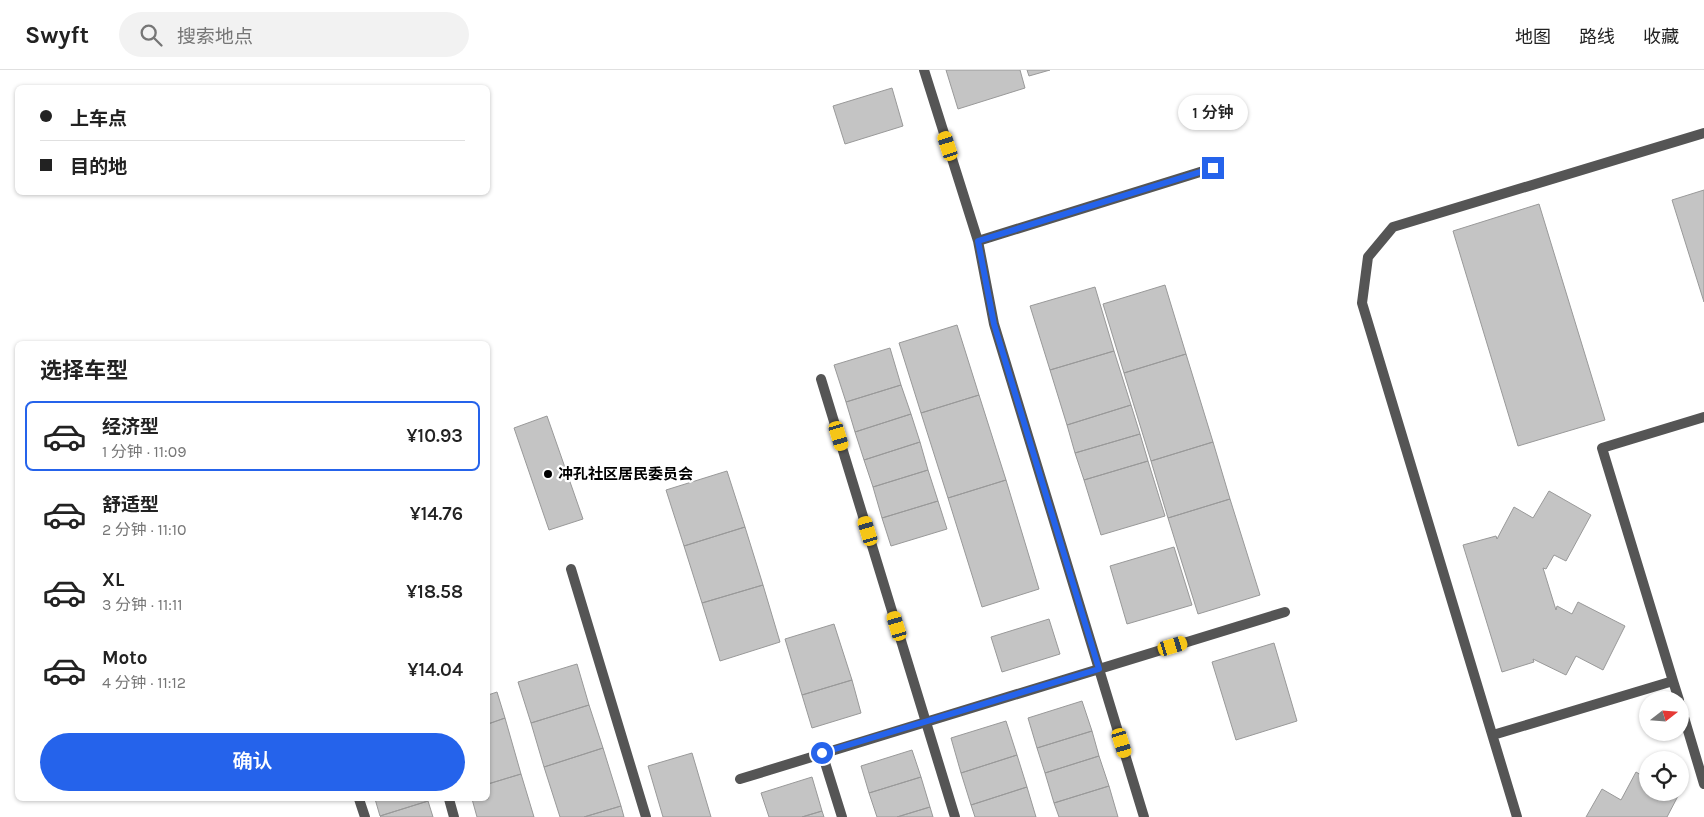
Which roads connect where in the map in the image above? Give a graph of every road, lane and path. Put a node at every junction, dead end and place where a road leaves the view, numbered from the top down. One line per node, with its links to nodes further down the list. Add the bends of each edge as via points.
1 (924, 70): 4 (lane)
2 (1704, 133): 14 (lane, via 1393,227 1368,257 1362,304)
3 (1213, 168): 4 (lane)
4 (978, 241): 9 (lane, via 994,324)
5 (821, 379): 12 (lane)
6 (1704, 417): 10 (lane, via 1602,448)
7 (571, 569): 22 (lane)
8 (1285, 612): 9 (lane)
9 (1099, 669): 12 (lane); 25 (lane)
10 (1673, 681): 11 (lane); 14 (lane)
11 (1676, 691)
12 (926, 722): 15 (lane); 24 (lane)
13 (1689, 734): 17 (lane)
14 (1492, 735): 26 (lane)
15 (822, 753): 16 (lane); 23 (lane)
16 (740, 779)
17 (1704, 784)
18 (360, 801): 20 (lane)
19 (450, 801): 21 (lane)
20 (365, 817)
21 (454, 817)
22 (646, 817)
23 (842, 817)
24 (955, 817)
25 (1144, 817)
26 (1517, 817)

